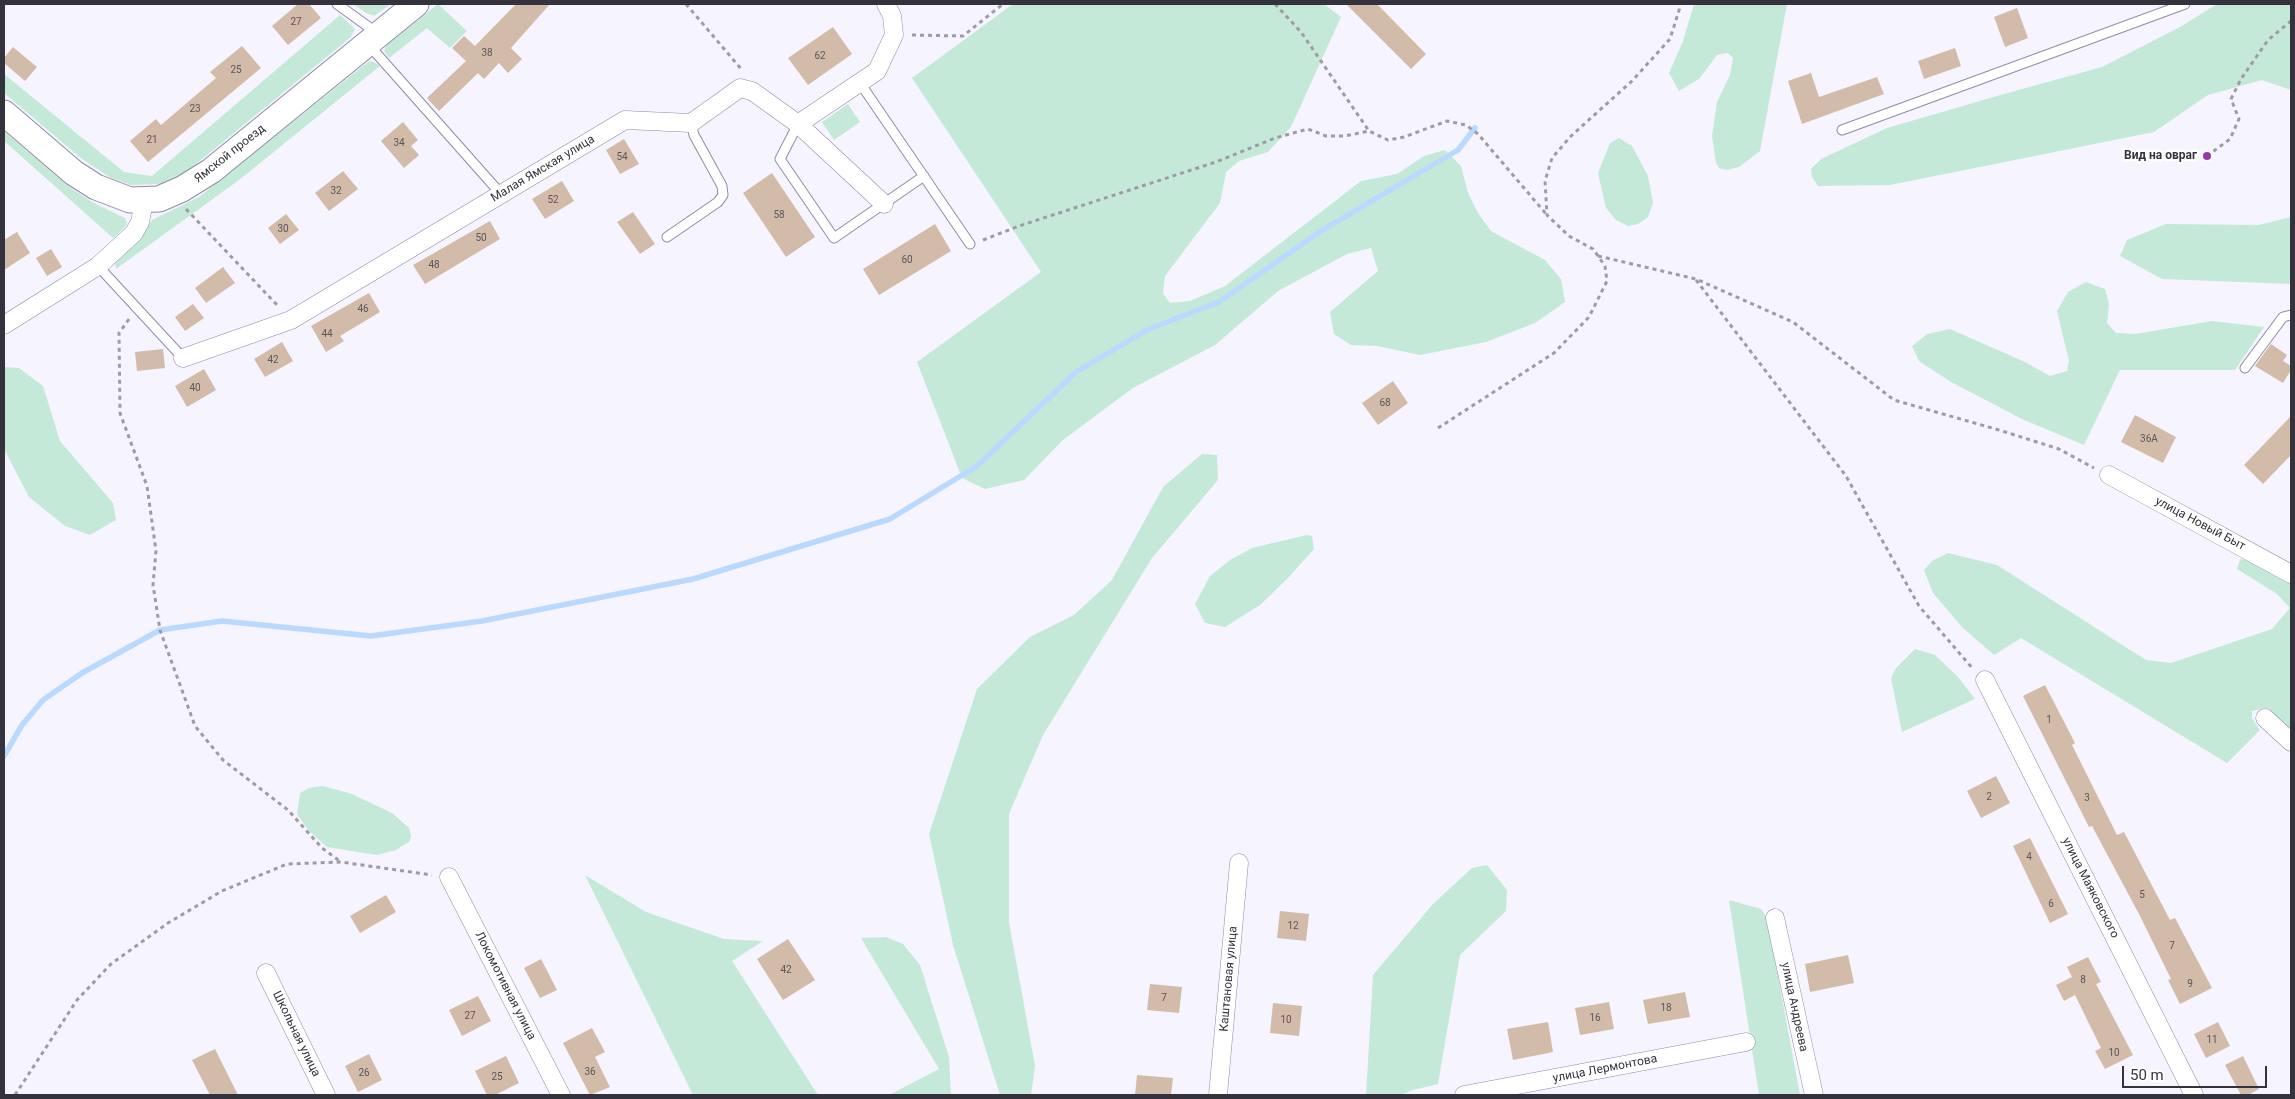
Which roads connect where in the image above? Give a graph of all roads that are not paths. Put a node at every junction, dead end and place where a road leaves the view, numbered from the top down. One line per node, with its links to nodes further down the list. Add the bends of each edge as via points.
1 (337, 4): 5 (lane)
2 (416, 4): 5 (main road, Ямской проезд)
3 (886, 4): 6 (street, via 892,16 894,34 877,71)
4 (2185, 4): 10 (lane)
5 (373, 39): 12 (lane); 13 (main road, Ямской проезд, via 210,171 171,194)
6 (860, 83): 9 (street); 11 (lane)
7 (4, 113): 13 (main road, Ямской проезд, via 74,173 96,187 115,196)
8 (691, 123): 9 (street, via 740,88 752,91); 12 (street, Малая Ямская улица, via 625,120); 15 (lane, via 694,135 722,186 723,195 718,202)
9 (798, 124): 14 (street); 14 (lane, via 780,159 834,238)
10 (1842, 130)
11 (924, 176): 14 (lane); 16 (lane)
12 (500, 194): 20 (street, Малая Ямская улица, via 291,320)
13 (144, 201): 17 (street, via 134,233)
14 (884, 204)
15 (668, 237)
16 (970, 244)
17 (98, 266): 19 (street); 20 (lane)
18 (2291, 315): 21 (lane, via 2283,317)
19 (4, 325)
20 (183, 358)
21 (2245, 368)
22 (2108, 475): 23 (street, улица Новый Быт)
23 (2291, 574)
24 (1985, 680): 37 (street, улица Маяковского)
25 (2265, 718): 26 (street)
26 (2291, 742)
27 (1240, 863): 34 (street, Каштановая улица)
28 (450, 877): 33 (street, Локомотивная улица)
29 (1775, 918): 36 (street, улица Андреева)
30 (266, 973): 32 (street, Школьная улица)
31 (1746, 1042): 35 (street, улица Лермонтова)
32 (326, 1095)
33 (561, 1095)
34 (1218, 1095)
35 (1464, 1095)
36 (1814, 1095)
37 (2194, 1095)

